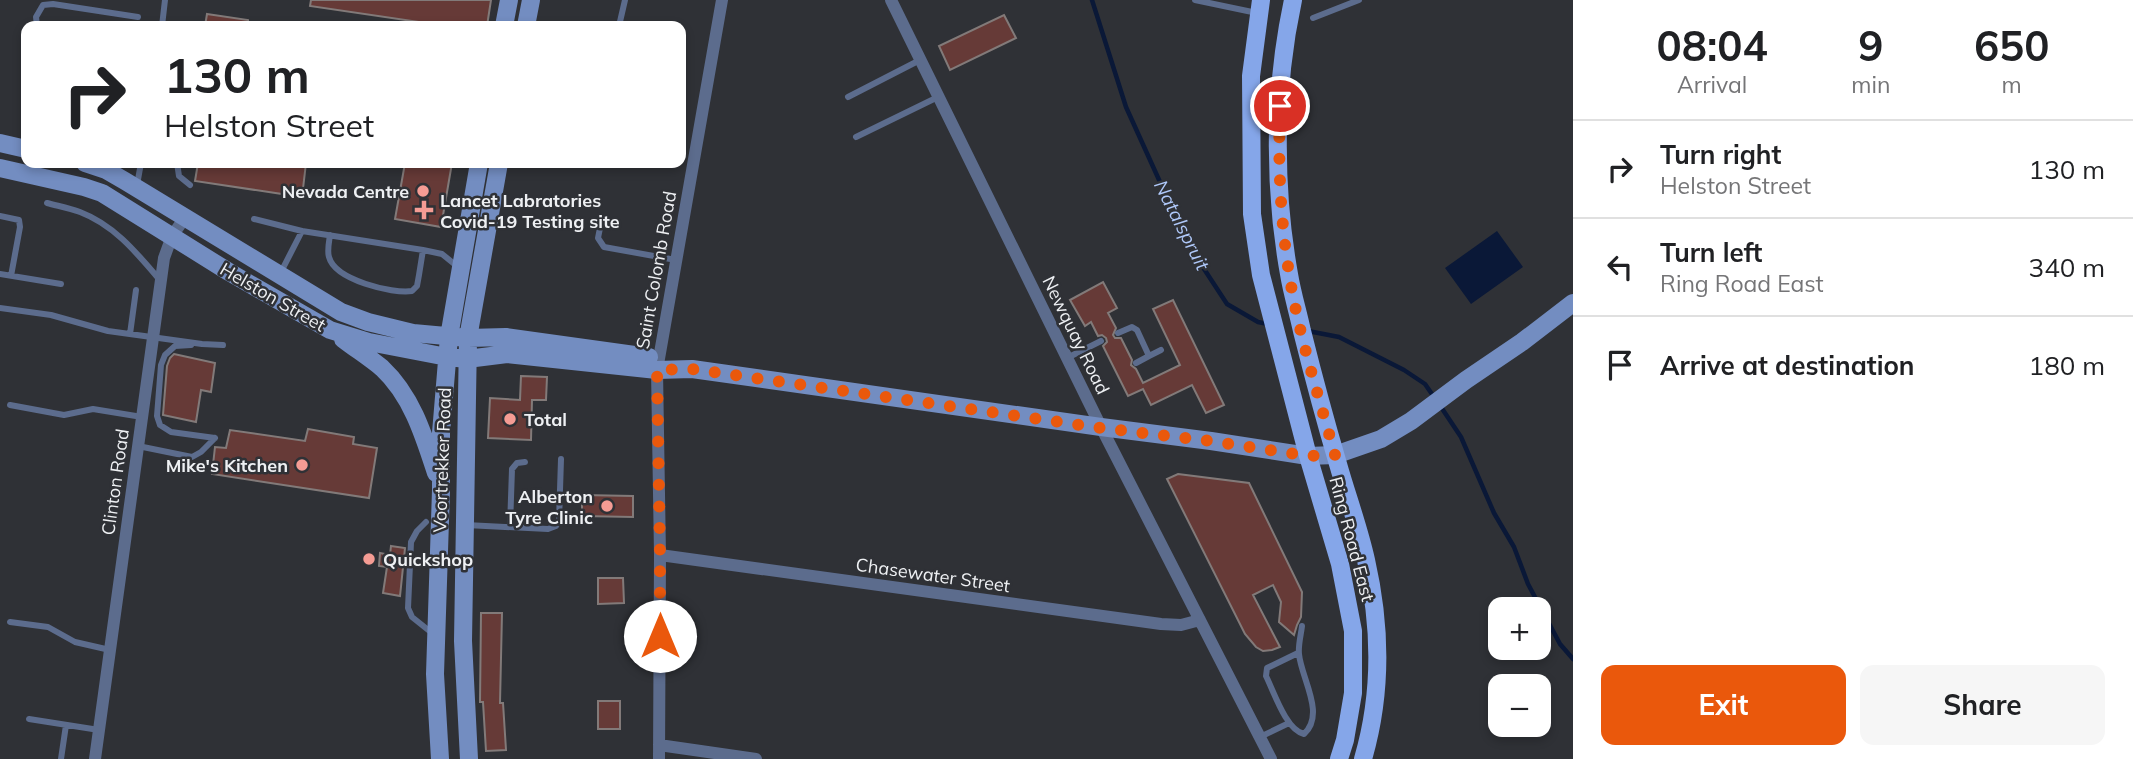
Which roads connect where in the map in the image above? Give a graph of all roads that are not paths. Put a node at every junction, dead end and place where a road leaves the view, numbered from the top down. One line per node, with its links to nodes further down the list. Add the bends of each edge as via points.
1 (166, 0): 16 (lane)
2 (509, 0): 17 (street)
3 (531, 0): 18 (street)
4 (625, 0): 19 (lane)
5 (722, 0): 43 (street, Saint Colomb Road)
6 (891, 0): 20 (street, Newquay Road)
7 (1195, 0): 10 (lane)
8 (1335, 0): 12 (lane)
9 (1359, 0): 12 (lane)
10 (1260, 7): 11 (main road); 74 (main road, Ring Road East, via 1251,76 1252,214 1261,275)
11 (1291, 8): 73 (main road, Ring Road East, via 1280,83 1281,215 1289,275)
12 (1335, 10): 14 (lane)
13 (138, 17): 15 (lane, via 53,4 43,5)
14 (1313, 18)
15 (36, 21)
16 (163, 21)
17 (505, 21)
18 (528, 21)
19 (620, 21)
20 (920, 60): 21 (lane); 22 (street, Newquay Road)
21 (848, 97)
22 (938, 97): 23 (lane); 65 (street, Newquay Road)
23 (856, 137)
24 (0, 143): 25 (street)
25 (21, 148)
26 (0, 168): 41 (street, Helston Street, via 102,193)
27 (100, 168): 33 (street, Helston Street)
28 (140, 168): 33 (lane)
29 (178, 168): 32 (lane, via 179,176)
30 (479, 168): 44 (street, Voortrekker Road)
31 (498, 168): 58 (street, Voortrekker Road)
32 (190, 185)
33 (137, 187): 36 (street, Helston Street)
34 (47, 203): 48 (lane, via 102,222 126,240)
35 (0, 216): 47 (lane, via 19,220)
36 (186, 216): 41 (street, Clinton Road); 46 (street, Helston Street)
37 (254, 219): 39 (lane)
38 (601, 223): 43 (lane, via 598,238 604,247)
39 (302, 231): 40 (lane); 46 (lane)
40 (330, 235): 42 (lane); 42 (lane, via 329,258 336,269 389,290 412,291)
41 (172, 236): 48 (street, Clinton Road); 53 (street, Helston Street)
42 (423, 250): 44 (lane, via 442,254)
43 (676, 260): 68 (street, Saint Colomb Road)
44 (461, 270): 57 (street, Voortrekker Road)
45 (0, 274): 47 (lane)
46 (280, 274): 57 (street, Helston Street, via 341,312 368,323)
47 (11, 276): 49 (lane)
48 (160, 281): 56 (street, Clinton Road)
49 (61, 284)
50 (136, 290): 55 (lane)
51 (1573, 303): 73 (street, Helston Street, via 1411,421 1381,439)
52 (0, 308): 55 (lane)
53 (330, 330): 64 (street, Helston Street); 77 (street, via 383,369 402,394 424,434)
54 (1118, 333): 63 (lane, via 1127,327 1137,330)
55 (130, 334): 56 (lane)
56 (152, 337): 60 (lane); 70 (street, Clinton Road)
57 (449, 337): 58 (street, Helston Street); 64 (street, Voortrekker Road)
58 (468, 338): 66 (street, Voortrekker Road); 68 (street, Helston Street, via 506,337)
59 (1101, 341): 65 (lane)
60 (202, 344): 61 (lane); 72 (lane, via 175,346 165,355 157,416 165,430 215,438 192,457)
61 (223, 345)
62 (1161, 350): 63 (lane)
63 (1149, 356): 67 (lane)
64 (447, 357): 66 (street, Helston Street); 77 (street, Voortrekker Road)
65 (1067, 358): 71 (street, Newquay Road)
66 (467, 359): 68 (street, Helston Street, via 507,354); 79 (street, Voortrekker Road)
67 (1136, 363)
68 (657, 364): 71 (street, Helston Street); 81 (street, Saint Colomb Road)
69 (10, 405): 70 (lane, via 64,415 93,409)
70 (142, 417): 72 (street, Clinton Road)
71 (1101, 428): 74 (street, Helston Street); 82 (street, Newquay Road)
72 (138, 446): 86 (street, Clinton Road)
73 (1335, 455): 74 (street, Helston Street); 94 (main road, Ring Road East, via 1366,560 1377,628)
74 (1308, 456): 102 (main road, Ring Road East, via 1340,564 1353,631 1353,693)
75 (561, 459): 80 (lane, via 556,526)
76 (525, 463): 80 (lane, via 514,464 512,469)
77 (442, 489): 85 (street, Voortrekker Road)
78 (426, 523): 85 (lane, via 411,542 408,608)
79 (464, 524): 80 (lane); 98 (street, Voortrekker Road)
80 (510, 527)
81 (660, 555): 82 (street, Chasewater Street, via 1161,624); 93 (street, Saint Colomb Road)
82 (1200, 620): 92 (street, Newquay Road)
83 (10, 622): 86 (lane, via 48,627 75,642)
84 (1302, 626): 87 (lane)
85 (436, 637): 97 (street, Voortrekker Road)
86 (110, 650): 91 (street, Clinton Road)
87 (1298, 653): 89 (lane, via 1267,668 1266,676); 89 (lane, via 1312,719 1304,734)
88 (29, 719): 90 (lane)
89 (1289, 723): 92 (lane)
90 (66, 725): 91 (lane); 95 (lane)
91 (99, 730): 96 (street, Clinton Road)
92 (1260, 737): 101 (street, Newquay Road)
93 (659, 745): 99 (street, Saint Colomb Road); 100 (street)
94 (1368, 754)
95 (61, 759)
96 (95, 759)
97 (440, 759)
98 (469, 759)
99 (659, 759)
100 (756, 759)
101 (1271, 759)
102 (1339, 759)

